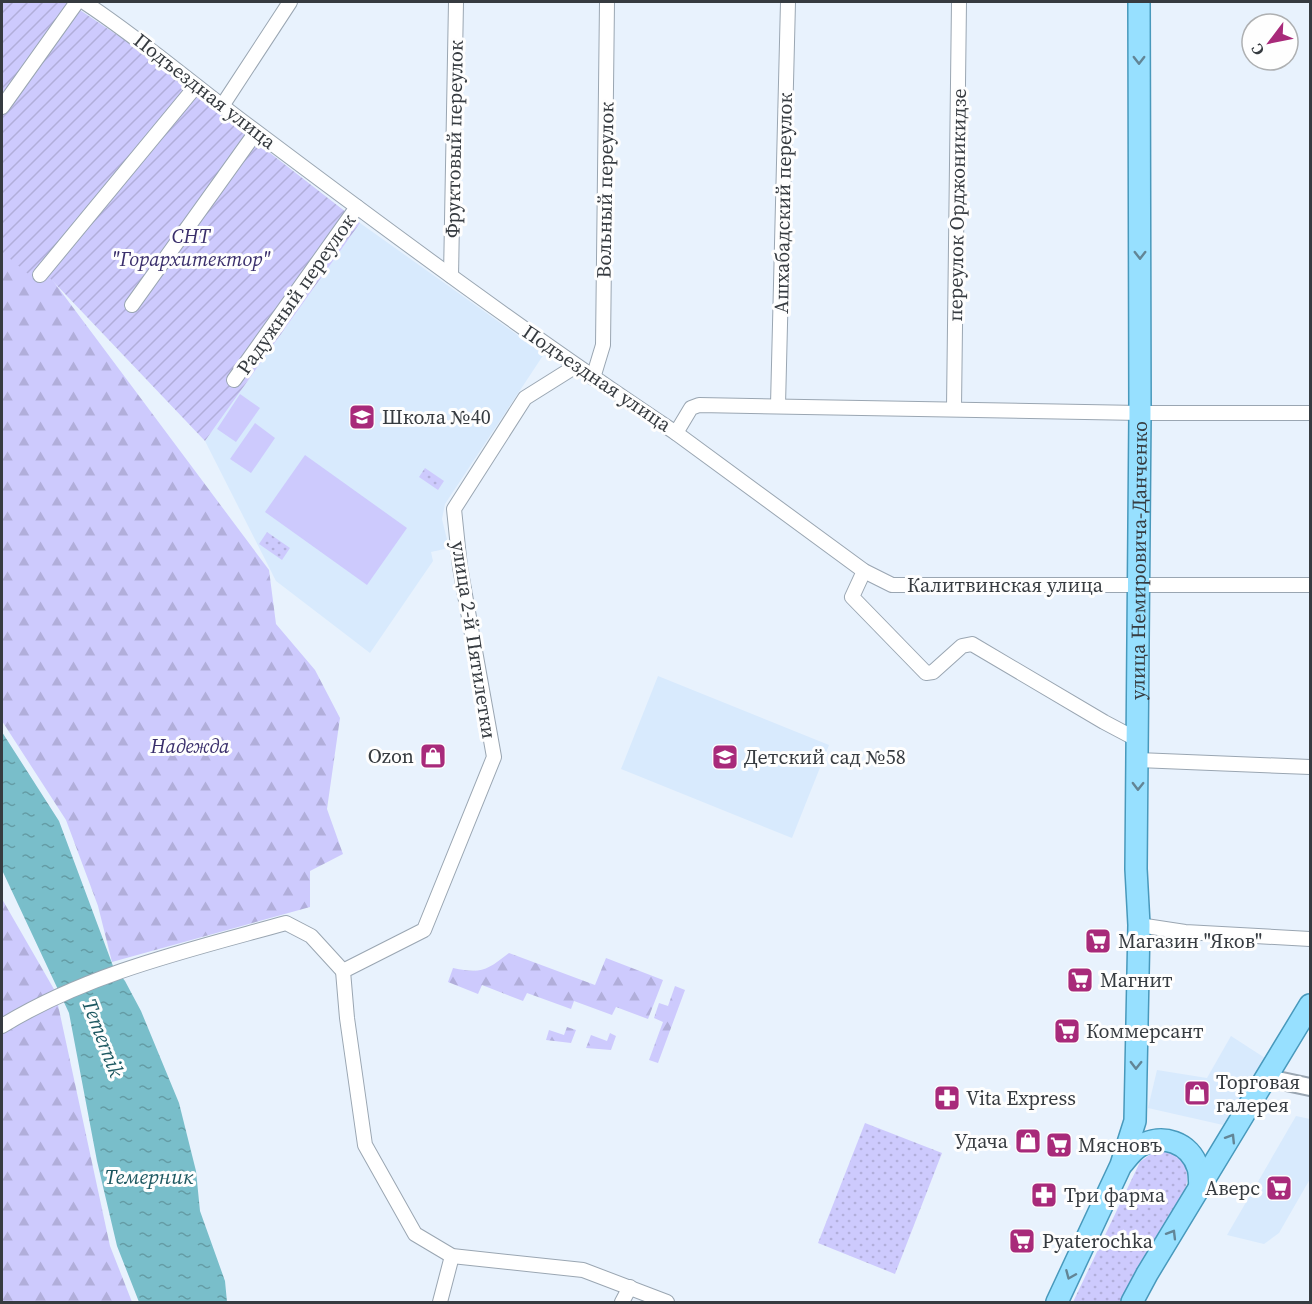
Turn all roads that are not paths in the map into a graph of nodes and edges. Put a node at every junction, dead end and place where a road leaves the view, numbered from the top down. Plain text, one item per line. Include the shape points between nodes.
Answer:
1 (77, 2) edge
2 (84, 2) edge
3 (290, 2) edge
4 (456, 2) edge
5 (608, 2) edge
6 (788, 2) edge
7 (959, 2) edge
8 (1139, 2) edge
9 (196, 86) junction
10 (222, 106) junction
11 (2, 107) edge
12 (256, 132) junction
13 (357, 207) junction
14 (40, 275) dead end
15 (451, 276) junction
16 (132, 304) dead end
17 (576, 366) junction
18 (593, 378) junction
19 (234, 381) dead end
20 (778, 405) junction
21 (954, 408) junction
22 (1140, 413) junction
23 (1311, 413) edge
24 (676, 433) junction
25 (864, 571) junction
26 (1139, 584) junction
27 (1311, 585) edge
28 (1138, 750) junction
29 (1311, 767) edge
30 (1138, 925) junction
31 (1311, 939) edge
32 (343, 970) junction
33 (1311, 1005) edge
34 (2, 1026) edge
35 (1268, 1078) junction
36 (1311, 1087) edge
37 (1121, 1165) junction
38 (1200, 1187) junction
39 (452, 1256) junction
40 (630, 1287) junction
41 (440, 1302) edge
42 (622, 1302) edge
43 (667, 1302) edge
44 (1057, 1302) edge
45 (1132, 1302) edge

1 - 11 street
2 - 9 street, Подъездная улица via 131,33
3 - 10 street
4 - 15 street, Фруктовый переулок
5 - 18 street, Вольный переулок via 603,345
6 - 20 street, Ашхабадский переулок
7 - 21 street, переулок Орджоникидзе
8 -> 22 main road, улица Немировича-Данченко
9 - 10 street, Подъездная улица
9 - 14 street
10 - 12 street, Подъездная улица
12 - 13 street, Подъездная улица
12 - 16 street
13 - 15 street, Подъездная улица
13 - 19 street, Радужный переулок
15 - 17 street, Подъездная улица
17 - 18 street, Подъездная улица
17 - 32 street, улица 2-й Пятилетки via 525,398 454,509 460,567 494,757 424,930
18 - 24 street, Подъездная улица
20 - 21 street, Подъездная улица
20 - 24 street, Подъездная улица via 699,405 691,408
21 - 22 street, Подъездная улица
22 - 23 street, Подъездная улица
22 - 26 main road, улица Немировича-Данченко
24 - 25 street, Калитвинская улица
25 - 26 street, Калитвинская улица via 892,585
25 - 28 street via 852,597 926,673 933,672 962,646 972,644 1104,723
26 - 27 street, Калитвинская улица
26 - 28 main road, улица Немировича-Данченко
28 - 29 street
28 -> 30 main road, улица Немировича-Данченко
30 - 31 street via 1185,932
30 -> 37 main road, улица Немировича-Данченко via 1135,1121
32 - 34 street via 311,936 286,923 120,971
32 - 39 street via 365,1145 415,1234
33 - 35 main road
35 - 36 street
38 -> 35 main road
37 - 38 main road via 1139,1146 1170,1140 1195,1160
37 -> 44 main road
45 -> 38 main road
39 - 40 street via 583,1270
39 - 41 street
40 - 42 street
40 - 43 street

